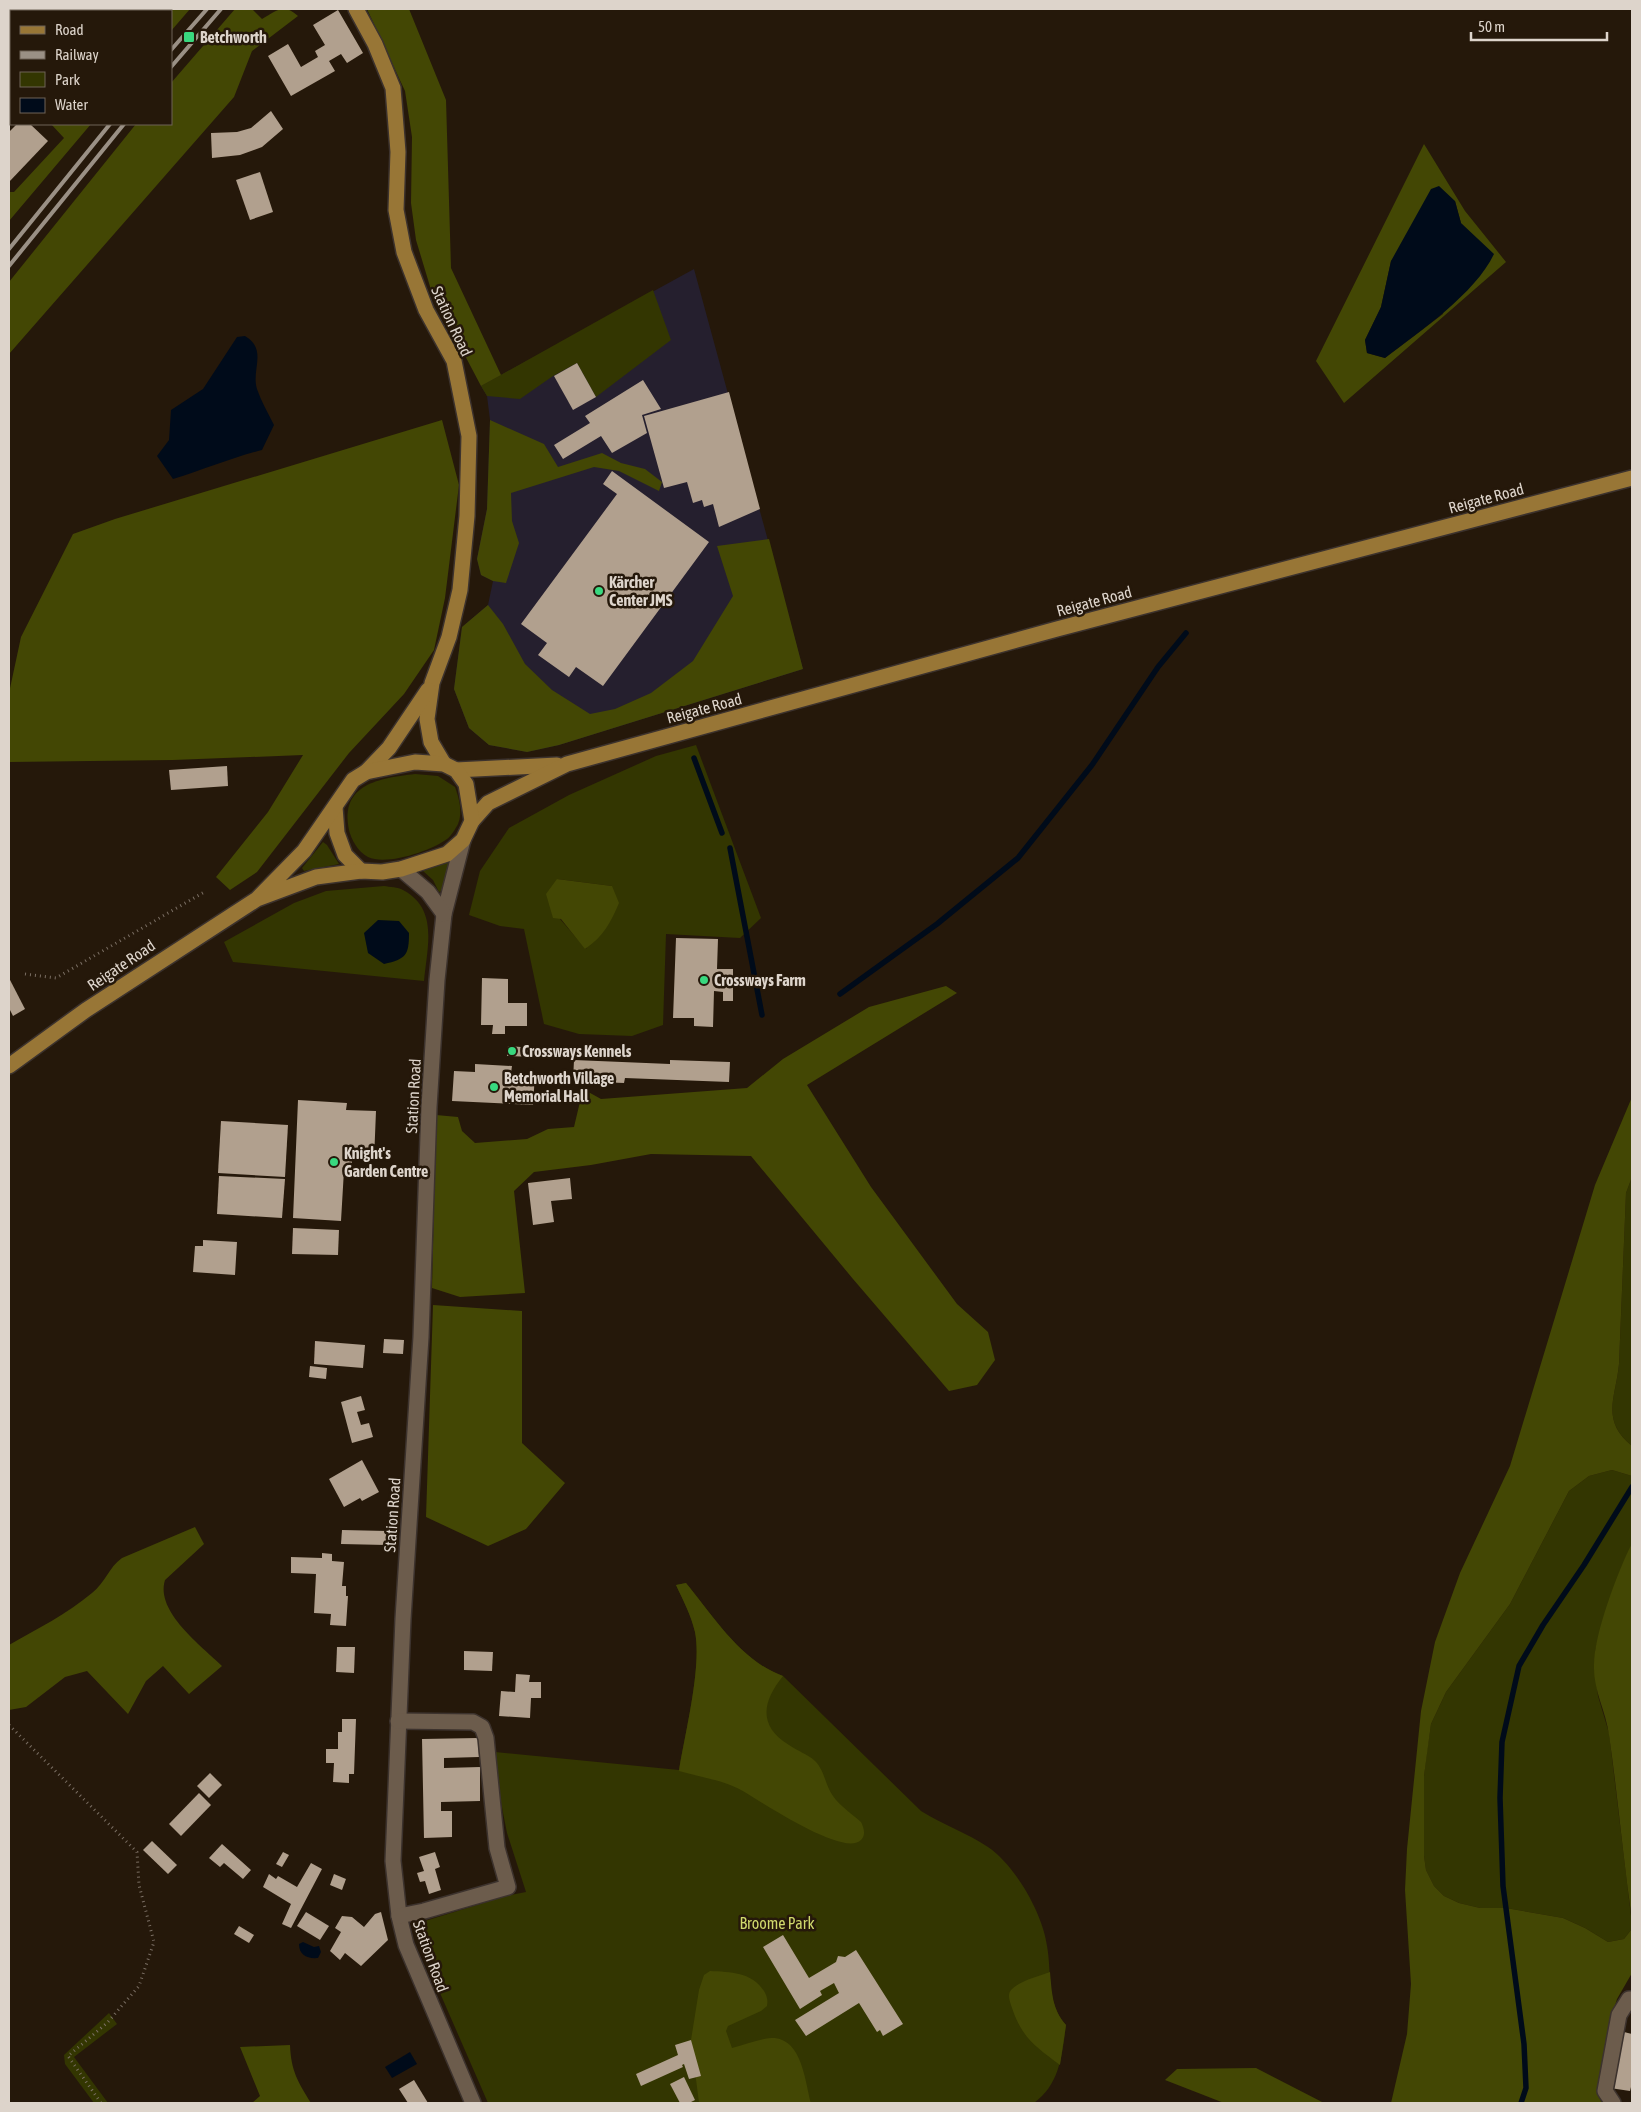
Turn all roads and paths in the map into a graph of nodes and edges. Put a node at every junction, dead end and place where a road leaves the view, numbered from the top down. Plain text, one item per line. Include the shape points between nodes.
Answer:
1 (356, 9) edge
2 (1632, 478) edge
3 (432, 683) junction
4 (567, 764) junction
5 (450, 767) junction
6 (366, 772) junction
7 (334, 807) junction
8 (472, 821) junction
9 (463, 840) junction
10 (401, 869) junction
11 (361, 871) junction
12 (206, 891) dead end
13 (257, 899) junction
14 (444, 914) junction
15 (25, 974) dead end
16 (9, 1066) edge
17 (398, 1721) junction
18 (9, 1725) edge
19 (398, 1916) junction
20 (1632, 1999) edge
21 (101, 2103) edge
22 (473, 2103) edge
23 (1613, 2103) edge

1 - 3 main road, Station Road via 375,44 392,88 398,152 396,210 404,252 426,310 454,361 469,436 467,516 460,590 449,637
2 - 4 main road, Reigate Road via 1057,629
3 - 5 main road, Station Road via 427,719 431,742
3 - 6 main road, Station Road via 389,748
4 - 5 main road, Reigate Road
4 - 8 main road, Reigate Road via 488,803
5 - 6 main road via 415,762
5 - 8 main road via 466,784
6 - 7 main road via 353,780
7 - 11 main road via 337,833 345,855
7 - 13 main road, Reigate Road via 304,851
8 - 9 main road
9 - 10 main road via 447,854
9 - 14 street, Station Road
10 - 11 main road
10 - 14 street via 428,892
11 - 13 main road, Reigate Road via 316,877
12 - 15 path via 56,978
13 - 16 main road, Reigate Road via 86,1010
14 - 17 street, Station Road via 429,1107 421,1336
17 - 19 street, Station Road via 393,1861
17 - 19 street via 473,1722 482,1727 486,1738 497,1848 508,1887
18 - 21 path via 137,1852 139,1884 154,1942 139,1986 107,2023 68,2056
19 - 22 street, Station Road via 410,1957
20 - 23 street via 1619,2015 1605,2091

